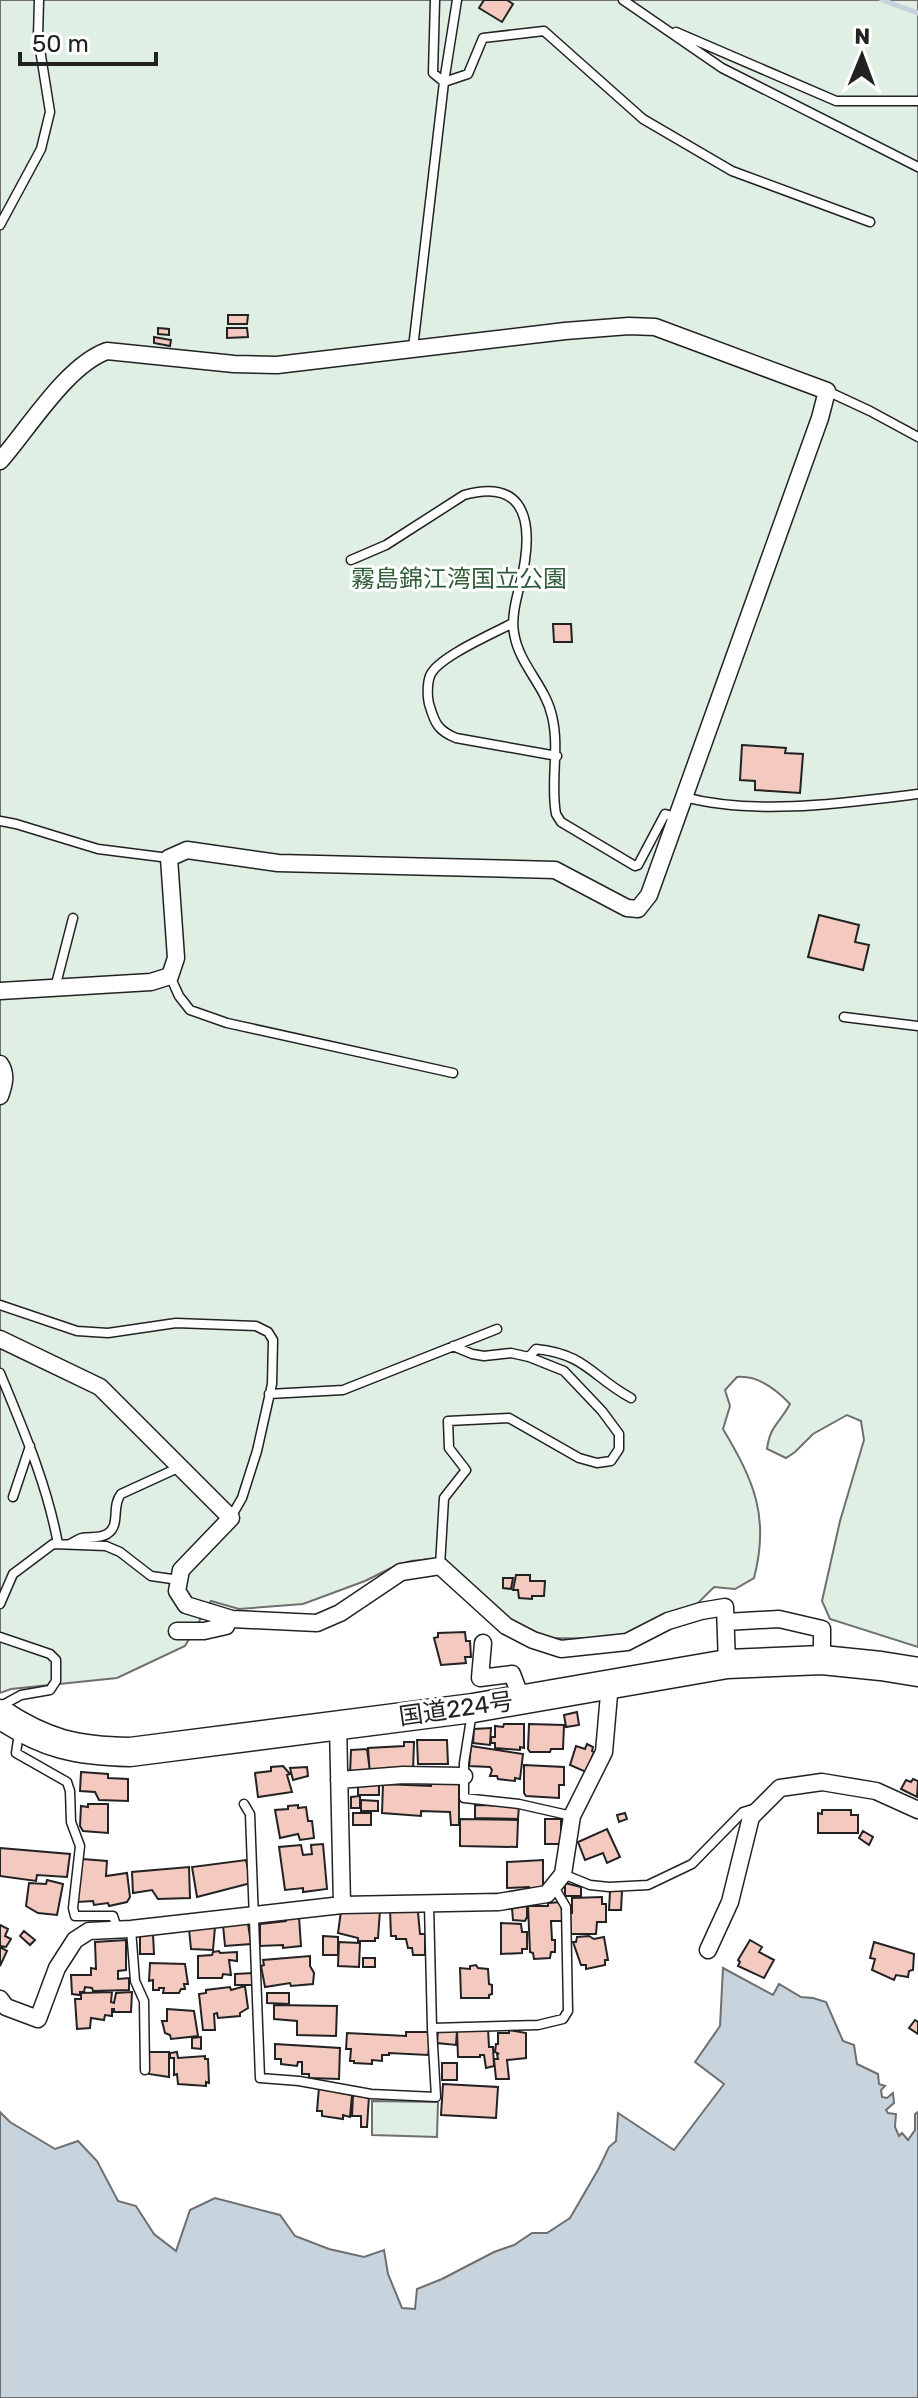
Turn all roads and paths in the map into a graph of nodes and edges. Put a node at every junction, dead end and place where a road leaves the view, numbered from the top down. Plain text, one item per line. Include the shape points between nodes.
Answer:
1 (39, 0) edge
2 (435, 0) edge
3 (457, 0) edge
4 (623, 0) edge
5 (657, 24) junction
6 (444, 82) junction
7 (918, 101) edge
8 (918, 167) edge
9 (870, 222) dead end
10 (0, 225) edge
11 (413, 349) junction
12 (827, 391) junction
13 (918, 437) edge
14 (0, 461) edge
15 (351, 560) dead end
16 (513, 623) junction
17 (557, 756) junction
18 (918, 794) edge
19 (683, 797) junction
20 (676, 817) junction
21 (0, 821) edge
22 (169, 858) junction
23 (73, 918) dead end
24 (170, 976) junction
25 (55, 988) junction
26 (0, 991) edge
27 (844, 1017) dead end
28 (918, 1026) edge
29 (0, 1064) edge
30 (453, 1073) dead end
31 (0, 1096) edge
32 (0, 1305) edge
33 (497, 1329) dead end
34 (0, 1339) edge
35 (453, 1346) junction
36 (529, 1357) junction
37 (0, 1373) edge
38 (269, 1394) junction
39 (631, 1398) dead end
40 (30, 1446) junction
41 (180, 1467) junction
42 (13, 1497) dead end
43 (231, 1518) junction
44 (58, 1544) junction
45 (69, 1544) junction
46 (440, 1566) junction
47 (179, 1580) junction
48 (0, 1604) edge
49 (229, 1618) junction
50 (726, 1622) junction
51 (177, 1631) dead end
52 (0, 1637) edge
53 (483, 1643) dead end
54 (822, 1660) junction
55 (727, 1664) junction
56 (918, 1672) edge
57 (610, 1683) junction
58 (522, 1700) junction
59 (0, 1706) edge
60 (473, 1708) junction
61 (10, 1721) edge
62 (338, 1725) junction
63 (464, 1776) junction
64 (339, 1780) junction
65 (244, 1804) dead end
66 (760, 1808) junction
67 (918, 1810) edge
68 (572, 1816) junction
69 (558, 1880) junction
70 (429, 1904) junction
71 (342, 1905) junction
72 (256, 1915) junction
73 (124, 1928) junction
74 (708, 1950) dead end
75 (0, 1999) edge
76 (432, 2028) junction
77 (145, 2070) dead end

1 - 10 lane via 38,37 50,112 41,149
2 - 6 lane via 433,73
3 - 6 lane
4 - 5 lane
5 - 7 lane via 836,101
5 - 8 lane via 722,68
6 - 9 lane via 468,74 483,38 544,31 643,119 732,171
6 - 11 lane
11 - 12 street via 565,331 655,327
11 - 14 street via 277,365 107,351 92,356 72,374
12 - 13 lane
12 - 19 street
15 - 16 lane via 386,545 464,495 505,493 515,498 526,528
16 - 17 lane via 517,649 552,716
16 - 17 lane via 439,663 430,675 428,701 435,725 456,738
17 - 20 lane via 554,807 561,822 635,866 665,814
18 - 19 lane via 822,806 713,805
19 - 20 street
20 - 22 street via 649,895 638,909 555,870 278,863 187,850
21 - 22 lane via 98,849
22 - 24 street via 176,958
23 - 25 lane
24 - 25 street
24 - 30 lane via 190,1010 227,1023
25 - 26 street
27 - 28 lane
29 - 31 street via 5,1081
32 - 38 lane via 77,1331 108,1333 176,1323 256,1326 273,1340
33 - 35 lane
34 - 41 street via 100,1387
35 - 36 lane via 484,1356
35 - 38 lane via 343,1390
36 - 39 lane via 536,1349 558,1351
36 - 46 lane via 564,1371 619,1434 619,1449 611,1461 597,1463 509,1418 448,1421 449,1448 466,1470 444,1498
37 - 40 lane
38 - 43 lane via 257,1451
40 - 42 lane
40 - 44 lane
41 - 43 street
41 - 45 lane via 121,1494 110,1533
43 - 47 street via 181,1570
44 - 45 lane
44 - 48 lane via 13,1574
45 - 47 lane via 106,1546 151,1576
46 - 49 street via 401,1572 317,1623
46 - 50 street via 506,1626 561,1649 627,1642 668,1621 725,1607
47 - 49 street via 177,1591 186,1605
49 - 51 street via 226,1626
50 - 54 street via 779,1619 822,1629
50 - 55 street
52 - 59 lane via 50,1654 56,1660 56,1681 50,1690 21,1695
53 - 58 street via 480,1678 512,1674
54 - 55 highway, 国道224号
54 - 56 highway, 国道224号
55 - 57 highway, 国道224号
57 - 58 highway, 国道224号
57 - 68 street via 604,1752
58 - 60 highway, 国道224号
60 - 62 highway, 国道224号
60 - 63 lane
61 - 62 highway, 国道224号 via 59,1744 130,1752
61 - 73 lane via 16,1753 67,1782 70,1791 71,1822 80,1846 75,1916 113,1916
62 - 64 street
63 - 64 street
63 - 68 lane via 464,1798
64 - 71 street
65 - 72 lane via 250,1814
66 - 67 street via 780,1788 822,1782 876,1791
66 - 69 lane via 743,1812 692,1864 648,1885 609,1887
66 - 74 street via 751,1817 730,1902
68 - 69 street
69 - 70 street via 547,1894
69 - 76 lane via 566,1907 568,2011 563,2019 538,2025
70 - 71 street
70 - 76 lane
71 - 72 street
72 - 73 street
72 - 76 lane via 260,2078 436,2097
73 - 75 street via 89,1931 75,1940 57,1968 38,2019 6,2007
73 - 77 lane via 144,2001

